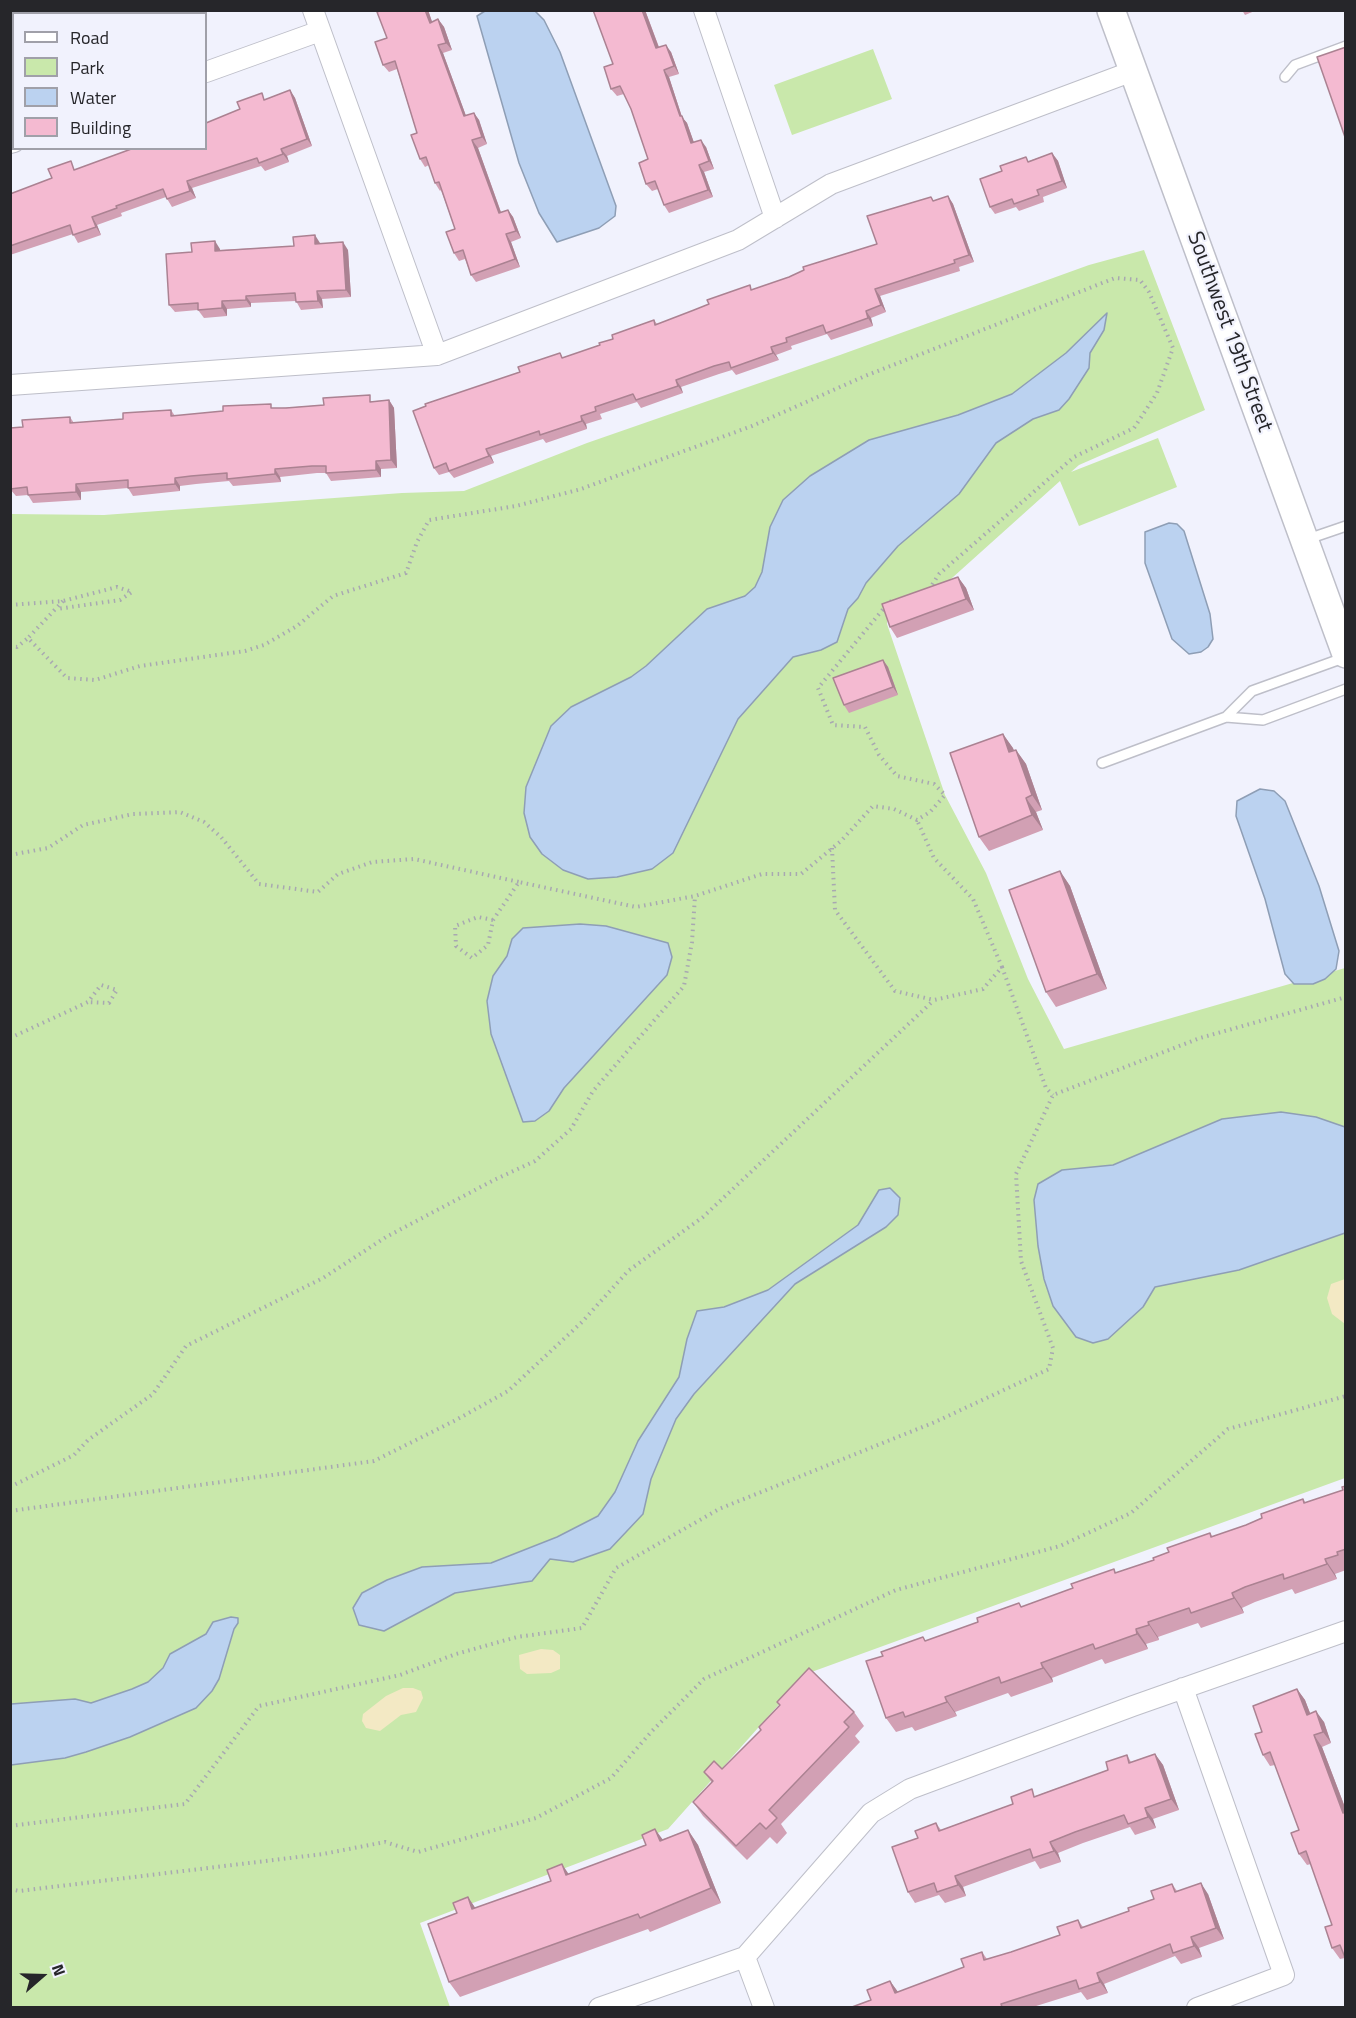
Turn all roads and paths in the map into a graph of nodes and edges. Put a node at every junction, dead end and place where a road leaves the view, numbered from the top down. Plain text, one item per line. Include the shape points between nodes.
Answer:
1 (313, 10) edge
2 (704, 10) edge
3 (1111, 10) edge
4 (320, 31) junction
5 (1346, 46) edge
6 (1133, 71) junction
7 (207, 72) edge
8 (1285, 77) dead end
9 (775, 218) junction
10 (437, 355) junction
11 (10, 385) edge
12 (1346, 526) edge
13 (1305, 541) junction
14 (926, 595) edge
15 (898, 600) edge
16 (63, 601) junction
17 (10, 605) edge
18 (57, 608) junction
19 (28, 638) junction
20 (10, 646) edge
21 (1346, 655) edge
22 (1346, 689) edge
23 (1226, 717) junction
24 (1102, 763) dead end
25 (917, 820) junction
26 (832, 848) junction
27 (10, 855) edge
28 (519, 882) junction
29 (695, 896) junction
30 (493, 921) junction
31 (1002, 967) junction
32 (1346, 997) edge
33 (934, 1000) junction
34 (87, 1002) junction
35 (10, 1038) edge
36 (1053, 1095) junction
37 (1346, 1396) edge
38 (10, 1487) edge
39 (10, 1511) edge
40 (1344, 1638) edge
41 (1183, 1688) junction
42 (10, 1826) edge
43 (10, 1889) edge
44 (745, 1957) junction
45 (599, 2007) edge
46 (764, 2007) edge
47 (1197, 2007) edge

1 - 4 street
2 - 9 street
3 - 6 street, Southwest 19th Street
4 - 7 street
4 - 10 street
5 - 8 lane via 1295,65
6 - 9 street via 831,184
6 - 13 street, Southwest 19th Street
9 - 10 street via 738,240
10 - 11 street
12 - 13 lane
13 - 21 street, Southwest 19th Street
14 - 19 path via 939,574 1074,457 1134,428 1157,393 1173,348 1140,280 1115,278 865,376 752,426 580,489 516,506 429,520 406,573 333,596 297,626 264,645 140,666 95,680 67,678
15 - 25 path via 889,602 818,688 833,725 865,727 879,755 897,776 934,784 945,795
16 - 17 path
16 - 18 path
16 - 18 path via 117,587 132,592 120,600
18 - 19 path
19 - 20 path via 16,647
21 - 23 lane via 1252,691
22 - 23 lane via 1263,720
23 - 24 lane
25 - 26 path via 894,809 873,806
25 - 31 path via 934,858 973,898
26 - 29 path via 801,874 762,874
26 - 33 path via 835,910 895,991
27 - 28 path via 48,848 83,825 133,814 180,812 204,822 221,837 259,884 318,892 338,874 372,862 414,859
28 - 29 path via 636,907
28 - 30 path
29 - 38 path via 684,986 593,1091 570,1129 535,1161 386,1237 323,1278 186,1346 153,1394 88,1440 74,1455
30 - 30 path via 488,945 472,958 456,946 454,926 478,917
31 - 33 path via 983,989
31 - 36 path via 1046,1089
32 - 36 path via 1200,1038
33 - 39 path via 703,1217 628,1271 582,1322 508,1390 456,1420 374,1461
34 - 34 path via 101,985 117,990 109,1004
34 - 35 path
36 - 42 path via 1016,1174 1021,1261 1053,1348 1049,1369 935,1422 719,1509 616,1568 582,1628 517,1637 400,1675 259,1706 184,1804
37 - 43 path via 1228,1429 1131,1513 1060,1546 896,1590 704,1679 611,1778 536,1818 418,1852 386,1842 300,1857
40 - 41 street
41 - 44 street via 910,1789 872,1813
41 - 47 street via 1284,1976
44 - 45 street
44 - 46 street

